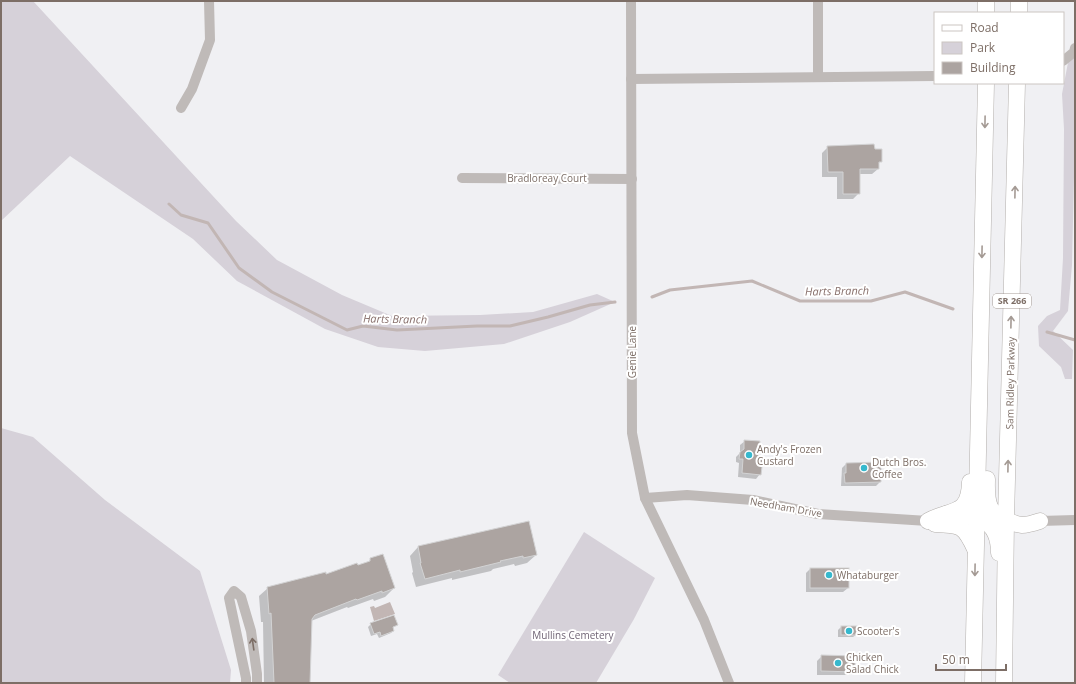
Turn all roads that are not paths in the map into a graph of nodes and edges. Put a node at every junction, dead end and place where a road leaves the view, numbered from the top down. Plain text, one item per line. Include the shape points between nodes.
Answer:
1 (209, 1) edge
2 (631, 1) edge
3 (818, 1) edge
4 (986, 1) edge
5 (1019, 1) edge
6 (986, 12) edge
7 (1019, 12) edge
8 (1075, 48) edge
9 (1064, 60) edge
10 (934, 76) edge
11 (818, 78) junction
12 (631, 79) junction
13 (986, 84) edge
14 (1017, 84) edge
15 (181, 108) dead end
16 (462, 178) dead end
17 (632, 179) junction
18 (980, 357) junction
19 (1007, 495) junction
20 (644, 498) junction
21 (946, 514) junction
22 (977, 517) junction
23 (1006, 519) junction
24 (1075, 520) edge
25 (928, 521) junction
26 (1040, 521) junction
27 (976, 552) junction
28 (1004, 677) edge
29 (246, 683) edge
30 (257, 683) edge
31 (729, 683) edge
32 (973, 683) edge

1 - 15 street via 210,40 192,90
2 - 12 street, Genie Lane
3 - 11 street
4 - 6 main road
5 - 7 main road
8 - 9 street
10 - 11 street
11 - 12 street
12 - 17 street, Genie Lane
13 -> 18 main road, SR 266
19 -> 14 main road, Sam Ridley Parkway / SR 266
16 - 17 street, Bradloreay Court
17 - 20 street, Genie Lane via 632,433
18 - 21 main road via 974,370 970,493 961,508
18 - 22 main road, SR 266
18 - 23 main road via 987,372 987,496 994,513
19 - 23 main road, Sam Ridley Parkway / SR 266
19 - 26 main road via 1015,511 1021,516
20 - 25 street, Needham Drive via 687,495 753,500 818,514
20 - 31 street, Genie Lane via 704,620
21 - 22 main road
21 - 25 main road
22 - 27 main road, SR 266
22 - 28 main road via 992,526 999,542 998,666
23 - 26 main road via 1020,525
23 - 28 main road, Sam Ridley Parkway / SR 266
24 - 26 street
25 - 27 main road via 962,528 970,537
27 -> 32 main road, SR 266
30 -> 29 street via 251,631 241,596 234,591 230,598

